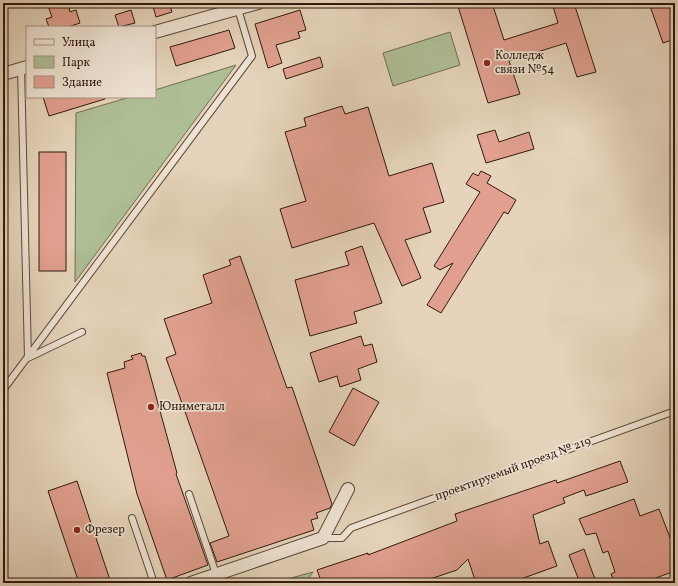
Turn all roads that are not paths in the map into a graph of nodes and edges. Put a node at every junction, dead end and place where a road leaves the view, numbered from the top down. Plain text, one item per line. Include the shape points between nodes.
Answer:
1 (258, 3) edge
2 (238, 9) junction
3 (156, 32) edge
4 (24, 68) edge
5 (3, 74) edge
6 (82, 332) dead end
7 (28, 358) junction
8 (3, 390) edge
9 (675, 411) edge
10 (348, 489) dead end
11 (189, 494) dead end
12 (132, 518) dead end
13 (323, 538) junction
14 (216, 574) junction
15 (154, 583) edge
16 (191, 583) edge

1 - 2 street
2 - 3 street
2 - 7 lane via 254,56
4 - 5 street
4 - 7 lane
6 - 7 lane
7 - 8 lane
9 - 13 lane, проектируемый проезд № 219 via 351,528 342,538
10 - 13 street
11 - 14 lane
12 - 15 lane
13 - 14 street
14 - 16 street

